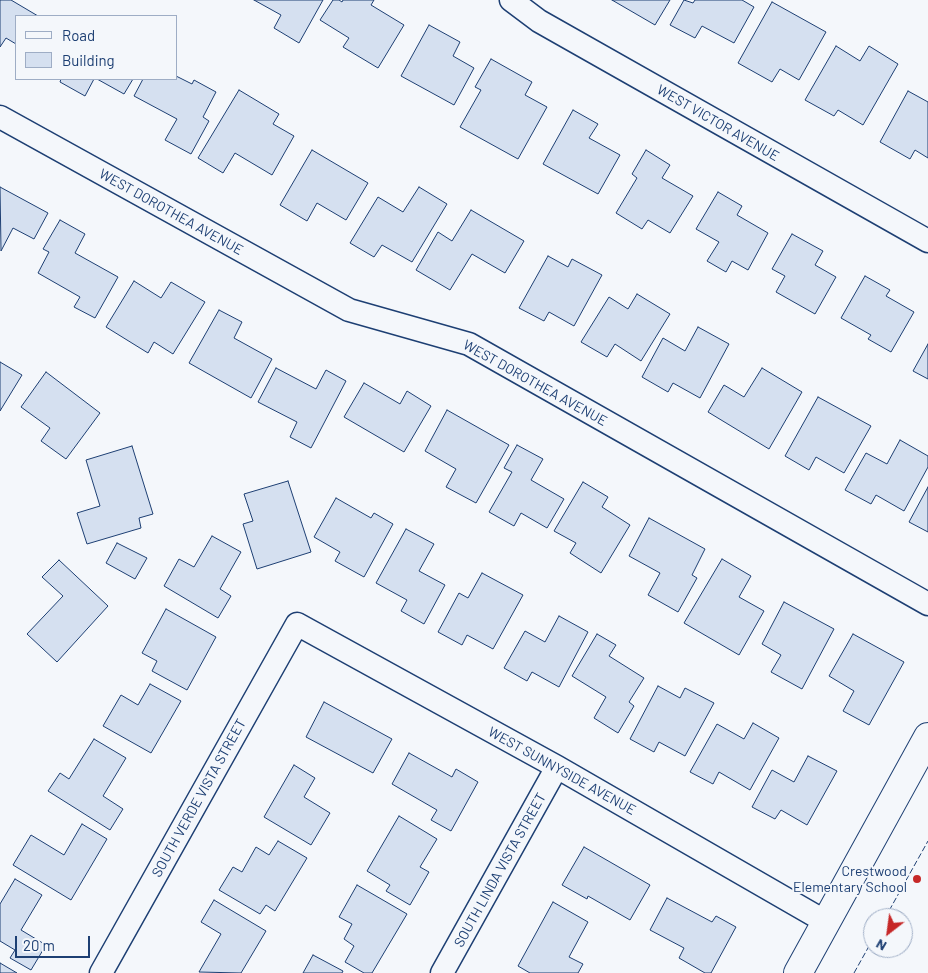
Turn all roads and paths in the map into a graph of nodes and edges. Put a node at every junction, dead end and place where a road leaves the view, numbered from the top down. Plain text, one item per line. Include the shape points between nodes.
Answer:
1 (511, 0) edge
2 (0, 117) edge
3 (928, 241) edge
4 (928, 604) edge
5 (297, 624) joint
6 (928, 738) edge
7 (557, 767) junction
8 (826, 922) junction
9 (101, 973) edge
10 (442, 973) edge
11 (798, 973) edge

1 - 3 street, WEST VICTOR AVENUE via 538,21
2 - 4 street, WEST DOROTHEA AVENUE via 349,310 469,344
5 - 7 street, WEST SUNNYSIDE AVENUE
5 - 9 street, SOUTH VERDE VISTA STREET
6 - 8 street
7 - 8 street, WEST SUNNYSIDE AVENUE
7 - 10 street, SOUTH LINDA VISTA STREET
8 - 11 street

